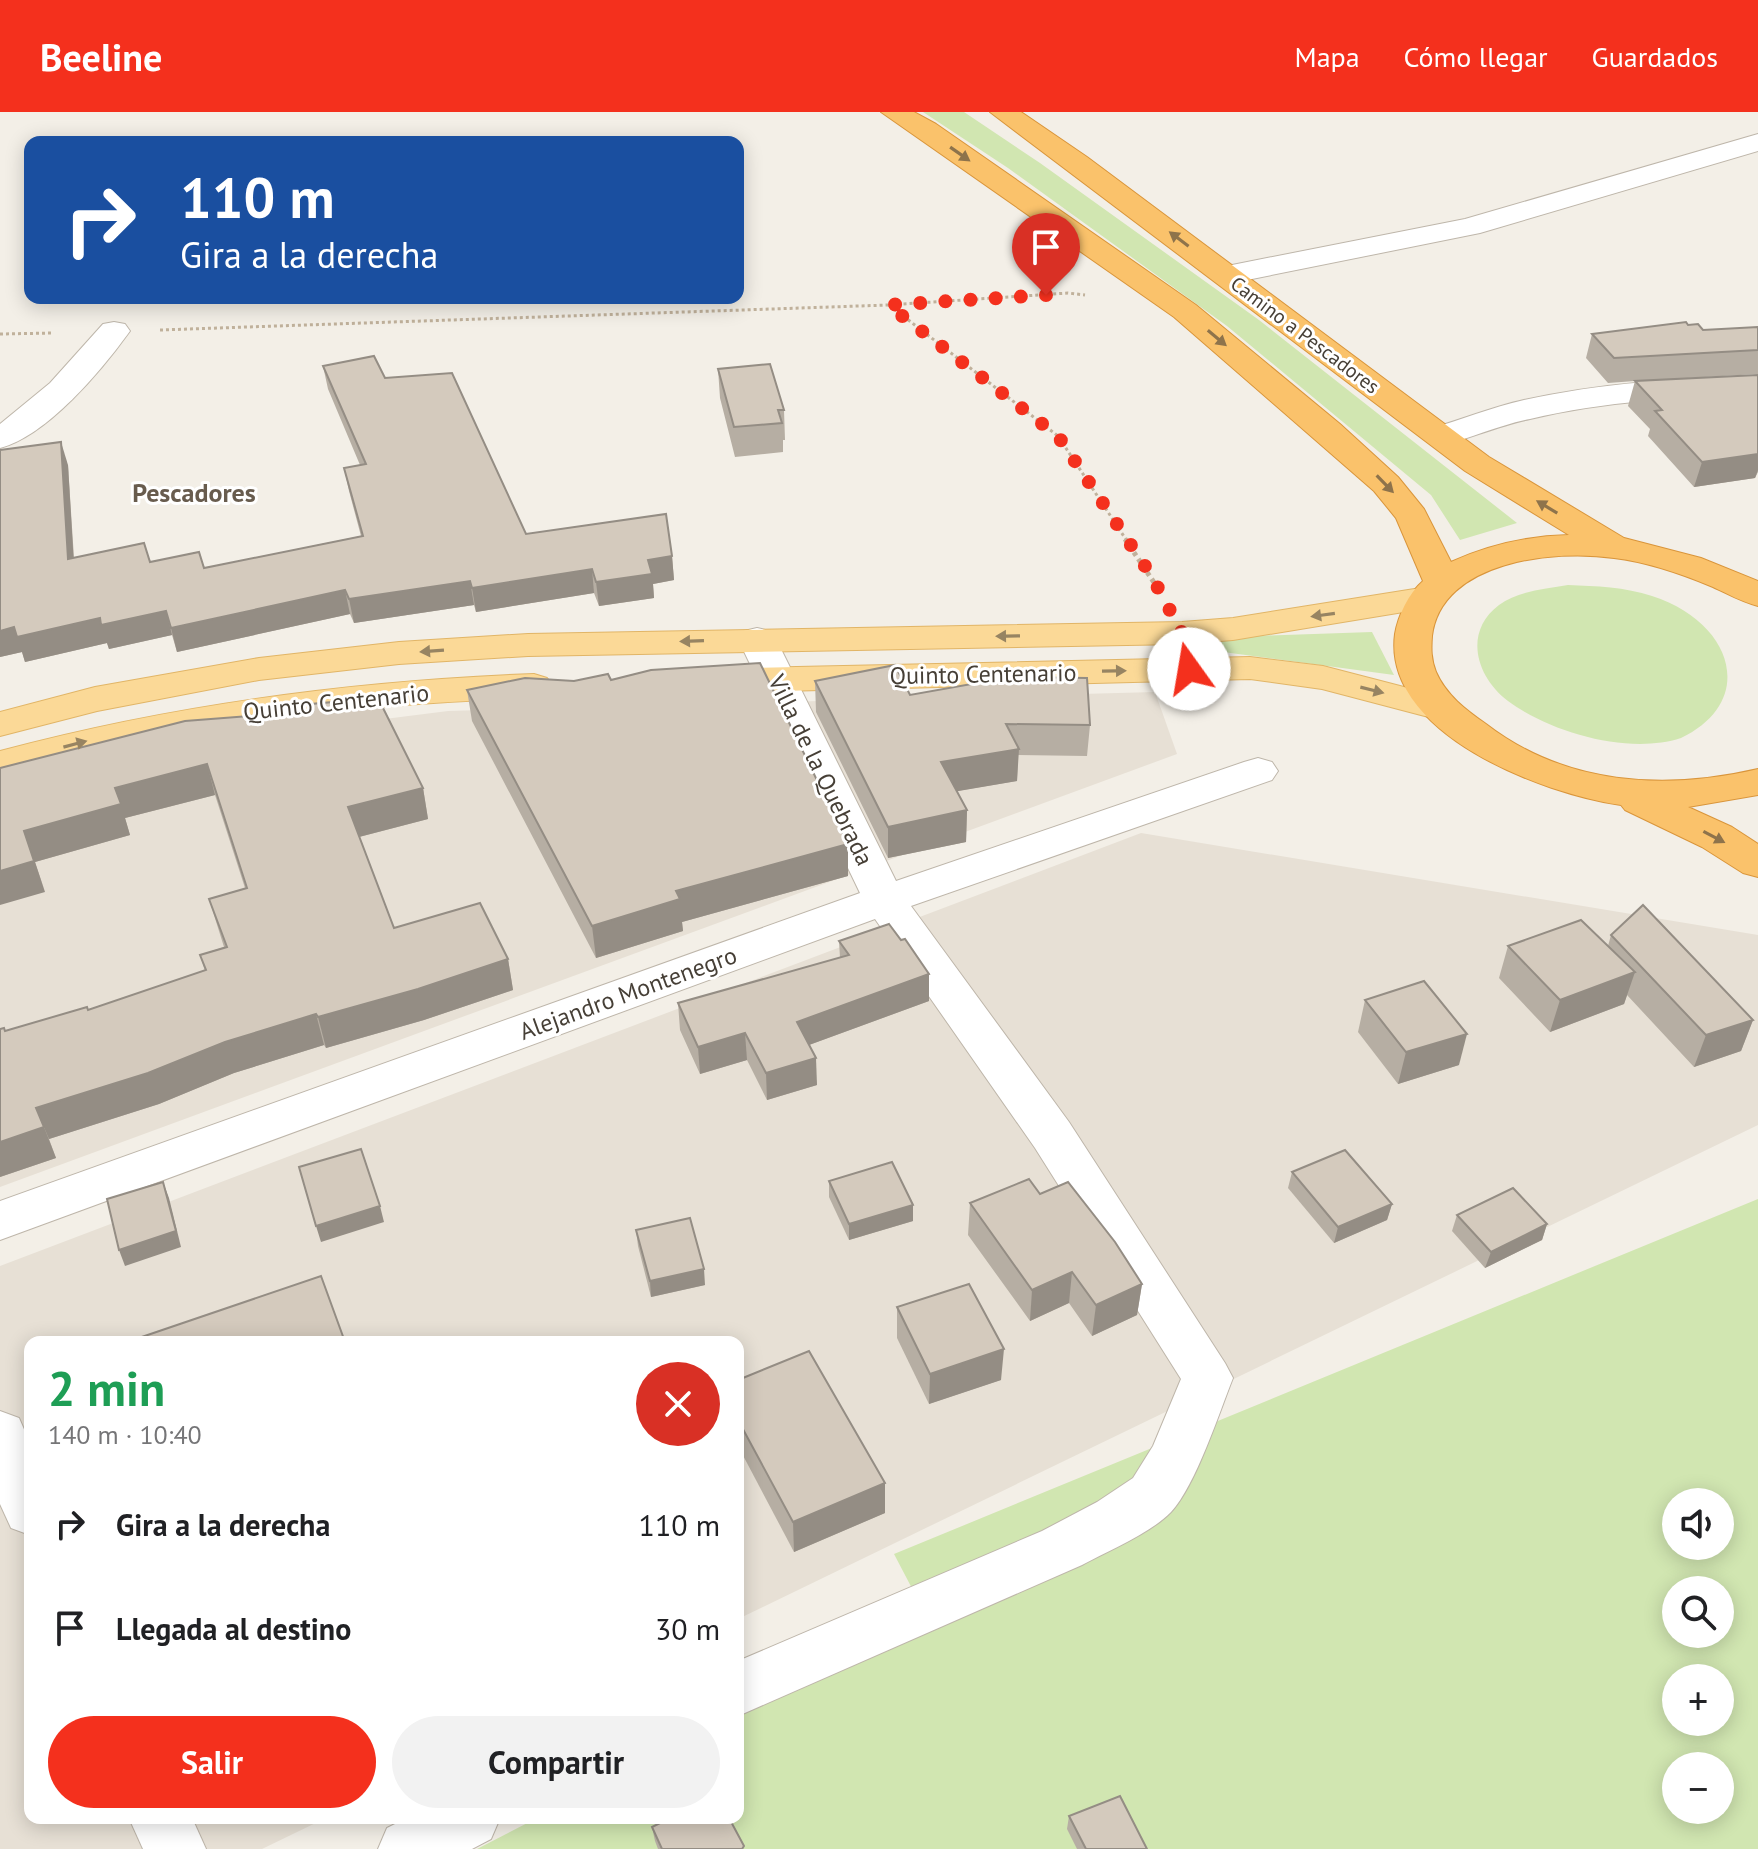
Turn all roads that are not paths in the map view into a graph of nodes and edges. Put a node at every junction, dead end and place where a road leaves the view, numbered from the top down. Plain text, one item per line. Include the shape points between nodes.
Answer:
1 (894, 112) edge
2 (1003, 112) edge
3 (1758, 142) edge
4 (1227, 275) junction
5 (114, 331) road end
6 (1758, 386) edge
7 (1441, 436) junction
8 (0, 438) edge
9 (1614, 547) junction
10 (1749, 587) edge
11 (1434, 590) junction
12 (757, 639) junction
13 (778, 679) junction
14 (668, 682) edge
15 (573, 685) edge
16 (1440, 708) junction
17 (0, 724) edge
18 (0, 764) edge
19 (1258, 771) dead end
20 (1758, 782) edge
21 (1618, 792) junction
22 (1758, 863) edge
23 (884, 900) junction
24 (0, 1221) edge
25 (0, 1434) edge
26 (24, 1496) edge
27 (744, 1686) edge
28 (162, 1824) edge
29 (458, 1824) edge
30 (175, 1849) edge
31 (409, 1849) edge

1 -> 11 highway via 1185,311 1328,431 1412,516
4 -> 2 highway, Camino a Pescadores
3 - 4 street via 1470,227
4 - 7 highway, Camino a Pescadores
5 - 8 street via 57,396
6 - 7 street via 1614,395 1523,410
9 -> 7 highway, Camino a Pescadores
9 - 10 highway
9 - 11 highway via 1515,551 1462,569
11 -> 12 main road, Quinto Centenario via 1233,629 1182,633
11 - 16 highway via 1414,622 1412,650 1420,679
12 - 13 street, Villa de la Quebrada
12 -> 17 main road, Quinto Centenario via 528,645 274,667 95,699
13 - 14 main road, Quinto Centenario
13 -> 16 main road, Quinto Centenario via 1250,668 1323,678
13 - 23 street, Villa de la Quebrada
18 -> 15 main road, Quinto Centenario via 117,733 250,709
16 - 21 highway via 1515,761
19 - 23 street, Alejandro Montenegro
20 - 21 highway via 1729,791 1675,796
21 -> 22 highway via 1717,837
23 - 24 street, Alejandro Montenegro
23 - 27 street, Villa de la Quebrada via 1052,1135 1207,1378 1175,1457 1152,1495 1116,1519 1062,1548
25 - 26 street
28 - 30 street
29 - 31 street

